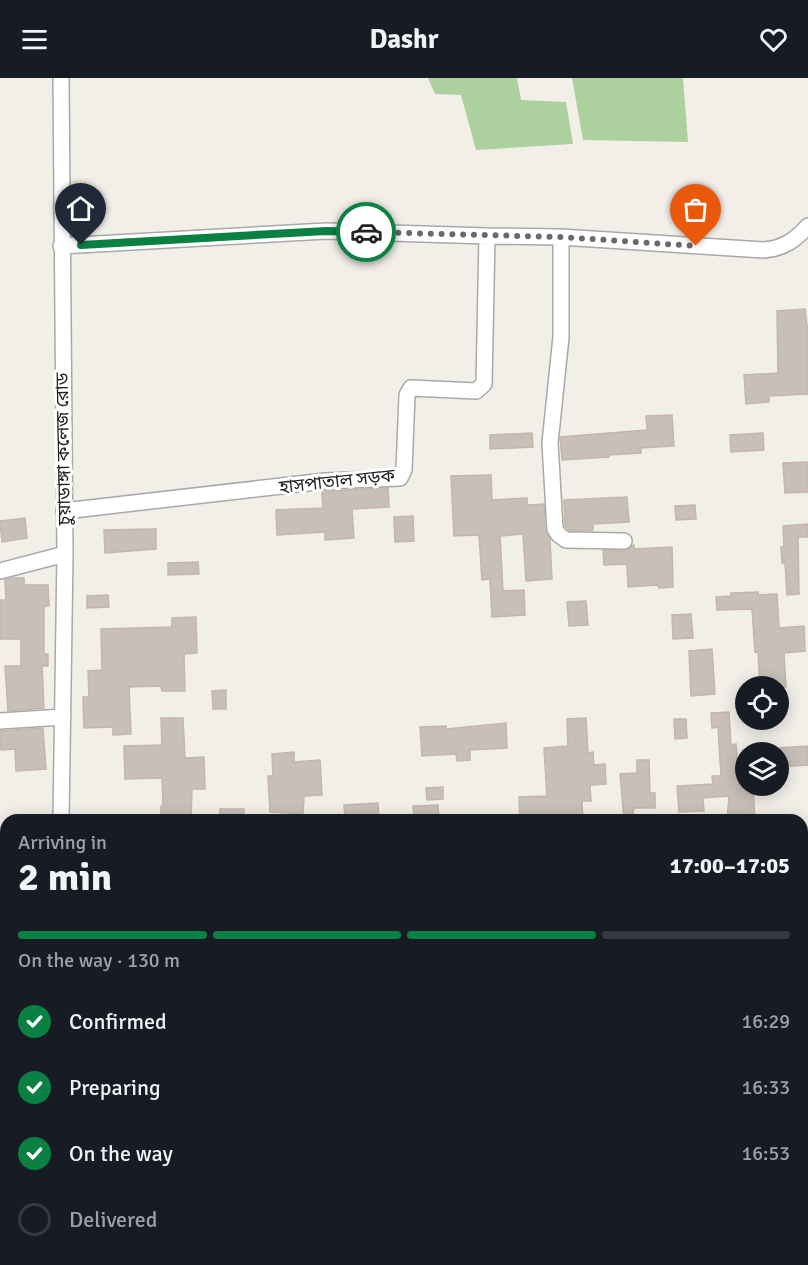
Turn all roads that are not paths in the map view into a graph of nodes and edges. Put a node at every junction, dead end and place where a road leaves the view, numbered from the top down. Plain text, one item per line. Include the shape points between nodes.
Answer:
1 (61, 78) edge
2 (806, 230) edge
3 (487, 236) junction
4 (561, 237) junction
5 (61, 246) junction
6 (64, 511) junction
7 (624, 541) dead end
8 (65, 554) junction
9 (0, 571) edge
10 (63, 717) junction
11 (0, 721) edge
12 (61, 814) edge

1 - 5 street, চুয়াডাঙ্গা কলেজ রোড
2 - 4 street via 788,244 764,250
3 - 4 street
3 - 5 street via 326,231
3 - 6 street, হাসপাতাল সড়ক via 484,384 476,391 411,388 407,395 404,470 400,478 325,481
4 - 7 street via 561,338 550,443 555,529 566,540
5 - 6 street, চুয়াডাঙ্গা কলেজ রোড
6 - 8 street, চুয়াডাঙ্গা কলেজ রোড
8 - 9 street
8 - 10 street, চুয়াডাঙ্গা কলেজ রোড
10 - 11 street
10 - 12 street, চুয়াডাঙ্গা কলেজ রোড

